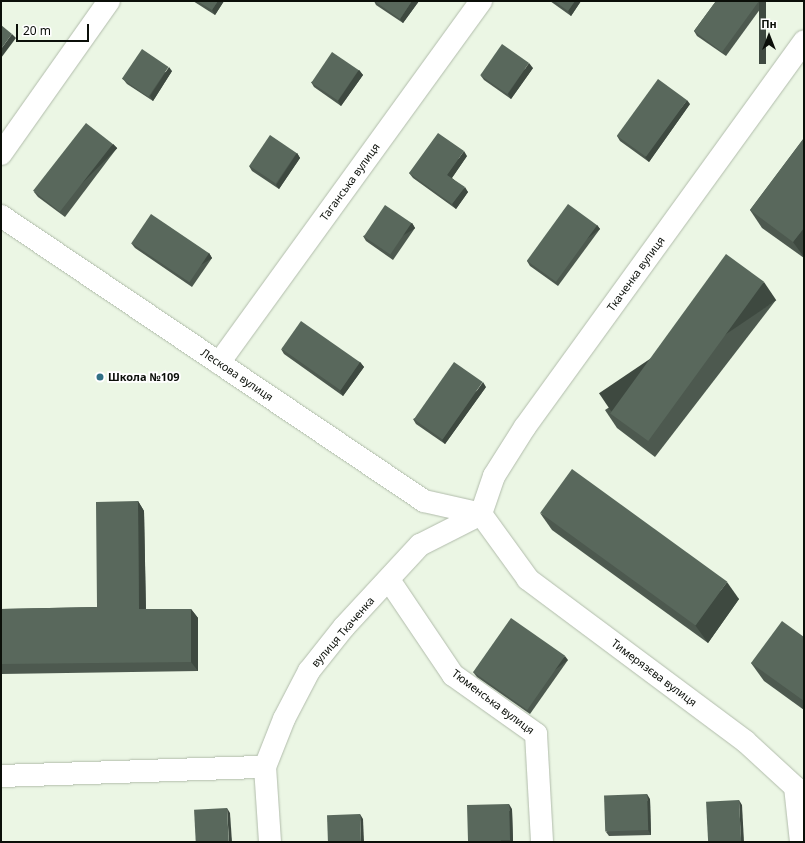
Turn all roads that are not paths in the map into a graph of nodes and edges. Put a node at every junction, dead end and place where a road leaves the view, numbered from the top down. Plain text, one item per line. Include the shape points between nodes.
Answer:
1 (109, 1) edge
2 (481, 1) edge
3 (804, 41) edge
4 (1, 154) edge
5 (1, 216) edge
6 (219, 363) junction
7 (481, 514) junction
8 (389, 580) junction
9 (265, 767) junction
10 (1, 776) edge
11 (270, 842) edge
12 (542, 842) edge
13 (801, 842) edge

1 - 4 street
2 - 6 street, Таганська вулиця
3 - 7 street, Ткаченка вулиця via 525,427 494,476
5 - 6 street, Лескова вулиця
6 - 7 street, Лескова вулиця via 424,501
7 - 8 street, вулиця Ткаченка via 420,545
7 - 13 street, Тимерязєва вулиця via 528,579 745,741 795,787
8 - 9 street, вулиця Ткаченка via 344,627 309,671 284,719
8 - 12 street, Тюменська вулиця via 453,675 536,734
9 - 10 street
9 - 11 street, вулиця Ткаченка

